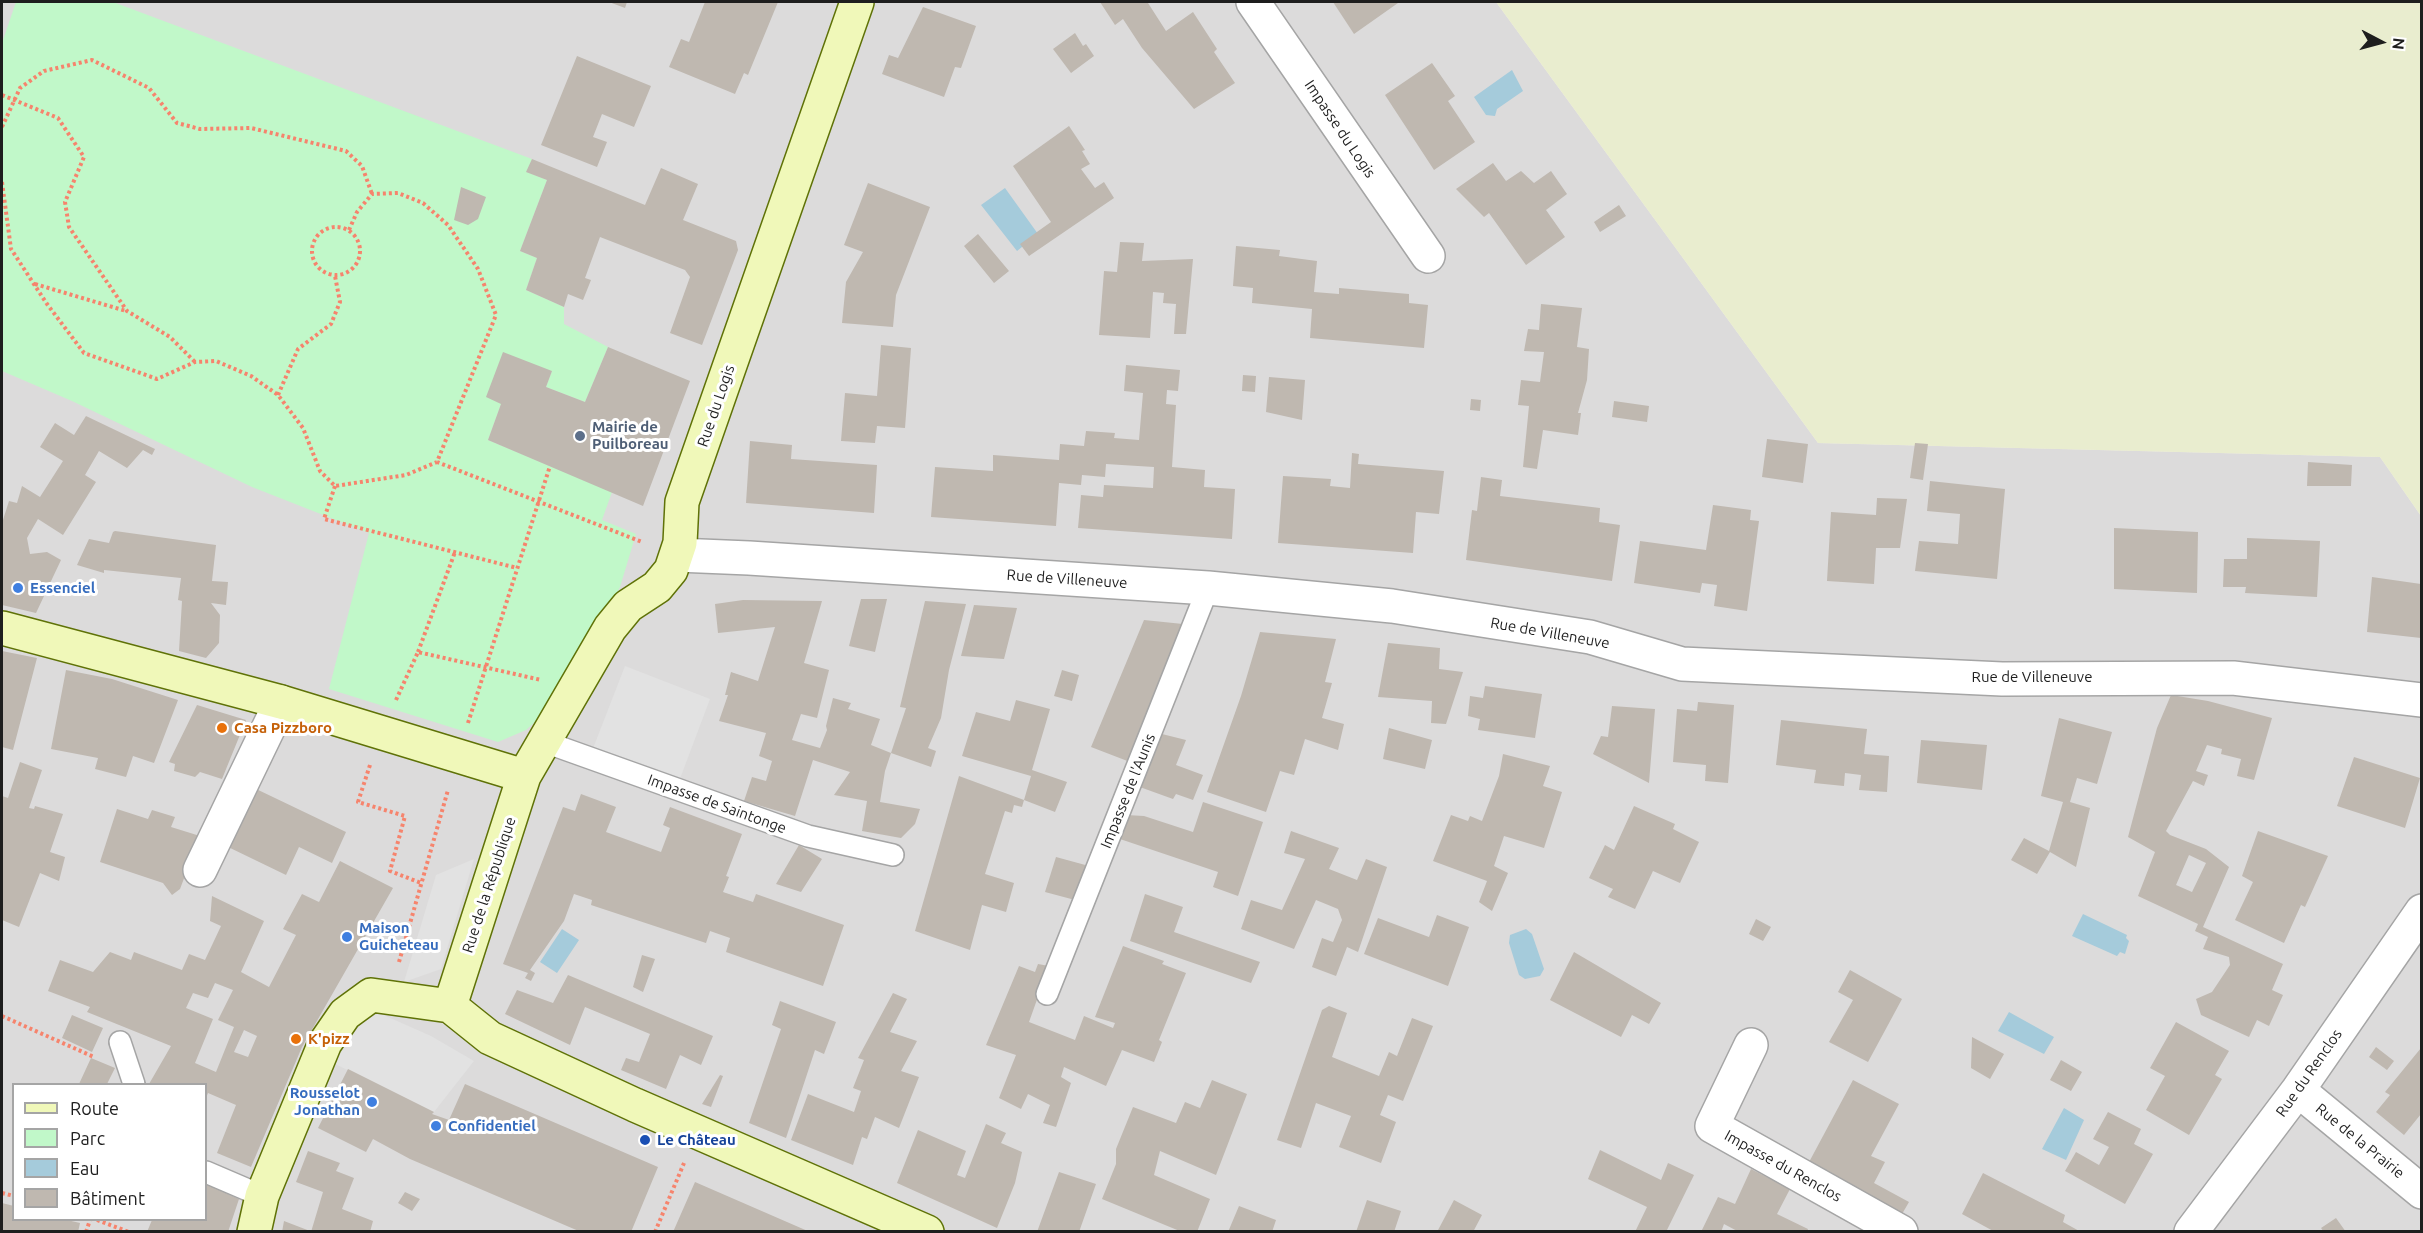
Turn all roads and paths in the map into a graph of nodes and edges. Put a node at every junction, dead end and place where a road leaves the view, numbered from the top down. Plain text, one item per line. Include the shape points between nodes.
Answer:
1 (856, 2) edge
2 (1253, 2) edge
3 (2, 95) edge
4 (16, 100) junction
5 (2, 128) edge
6 (2, 182) edge
7 (372, 194) junction
8 (349, 230) junction
9 (1428, 256) dead end
10 (335, 276) junction
11 (34, 283) junction
12 (127, 311) junction
13 (195, 362) junction
14 (278, 395) junction
15 (436, 462) junction
16 (335, 486) junction
17 (454, 552) junction
18 (677, 555) junction
19 (517, 568) dead end
20 (1209, 588) junction
21 (2, 628) edge
22 (418, 652) dead end
23 (2421, 700) edge
24 (281, 702) junction
25 (545, 742) junction
26 (524, 776) junction
27 (894, 855) dead end
28 (201, 870) dead end
29 (2421, 911) edge
30 (1047, 994) dead end
31 (450, 1006) junction
32 (2, 1016) edge
33 (120, 1042) dead end
34 (1751, 1045) dead end
35 (132, 1079) edge
36 (2298, 1090) junction
37 (696, 1132) junction
38 (207, 1172) edge
39 (2421, 1192) edge
40 (262, 1196) junction
41 (100, 1221) edge
42 (129, 1232) edge
43 (254, 1232) edge
44 (655, 1232) edge
45 (927, 1232) edge
46 (1901, 1232) edge
47 (2191, 1232) edge

1 - 18 main road, Rue du Logis via 682,502
2 - 9 street, Impasse du Logis
3 - 4 path
4 - 5 path
4 - 7 path via 20,88 44,71 92,60 149,88 177,123 200,129 251,128 346,151 362,166
4 - 12 path via 57,118 84,157 65,202 69,226
6 - 11 path via 11,249
7 - 8 path
7 - 15 path via 398,193 423,203 448,225 478,269 496,315
8 - 10 path via 359,243 360,258 350,271
8 - 10 path via 333,227 314,240 315,264
10 - 14 path via 340,302 331,324 298,349
11 - 12 path
11 - 13 path via 84,353 157,379
12 - 13 path via 170,337
13 - 14 path via 216,361 250,376
14 - 16 path via 303,428 320,471
15 - 16 path via 406,475
15 - 18 path
16 - 17 path via 324,519
17 - 19 path
17 - 22 path
18 - 20 street, Rue de Villeneuve
18 - 25 main road, Rue du Logis via 671,570 657,586 628,606 610,628
20 - 23 street, Rue de Villeneuve via 1392,606 1590,637 1682,663 2002,678 2233,678
20 - 30 lane, Impasse de l'Aunis
21 - 24 main road
24 - 26 main road
24 - 28 street
25 - 26 main road, Rue du Logis
25 - 27 lane, Impasse de Saintonge via 808,836
26 - 31 main road, Rue de la République
29 - 36 street, Rue du Renclos
31 - 37 main road via 490,1038
31 - 40 main road via 371,995 345,1014 325,1043
32 - 35 path
33 - 35 lane
34 - 46 street, Impasse du Renclos via 1712,1126
36 - 39 street, Rue de la Prairie
36 - 47 street, Rue du Renclos
37 - 44 path
37 - 45 main road
38 - 40 lane
40 - 43 main road
41 - 42 path

